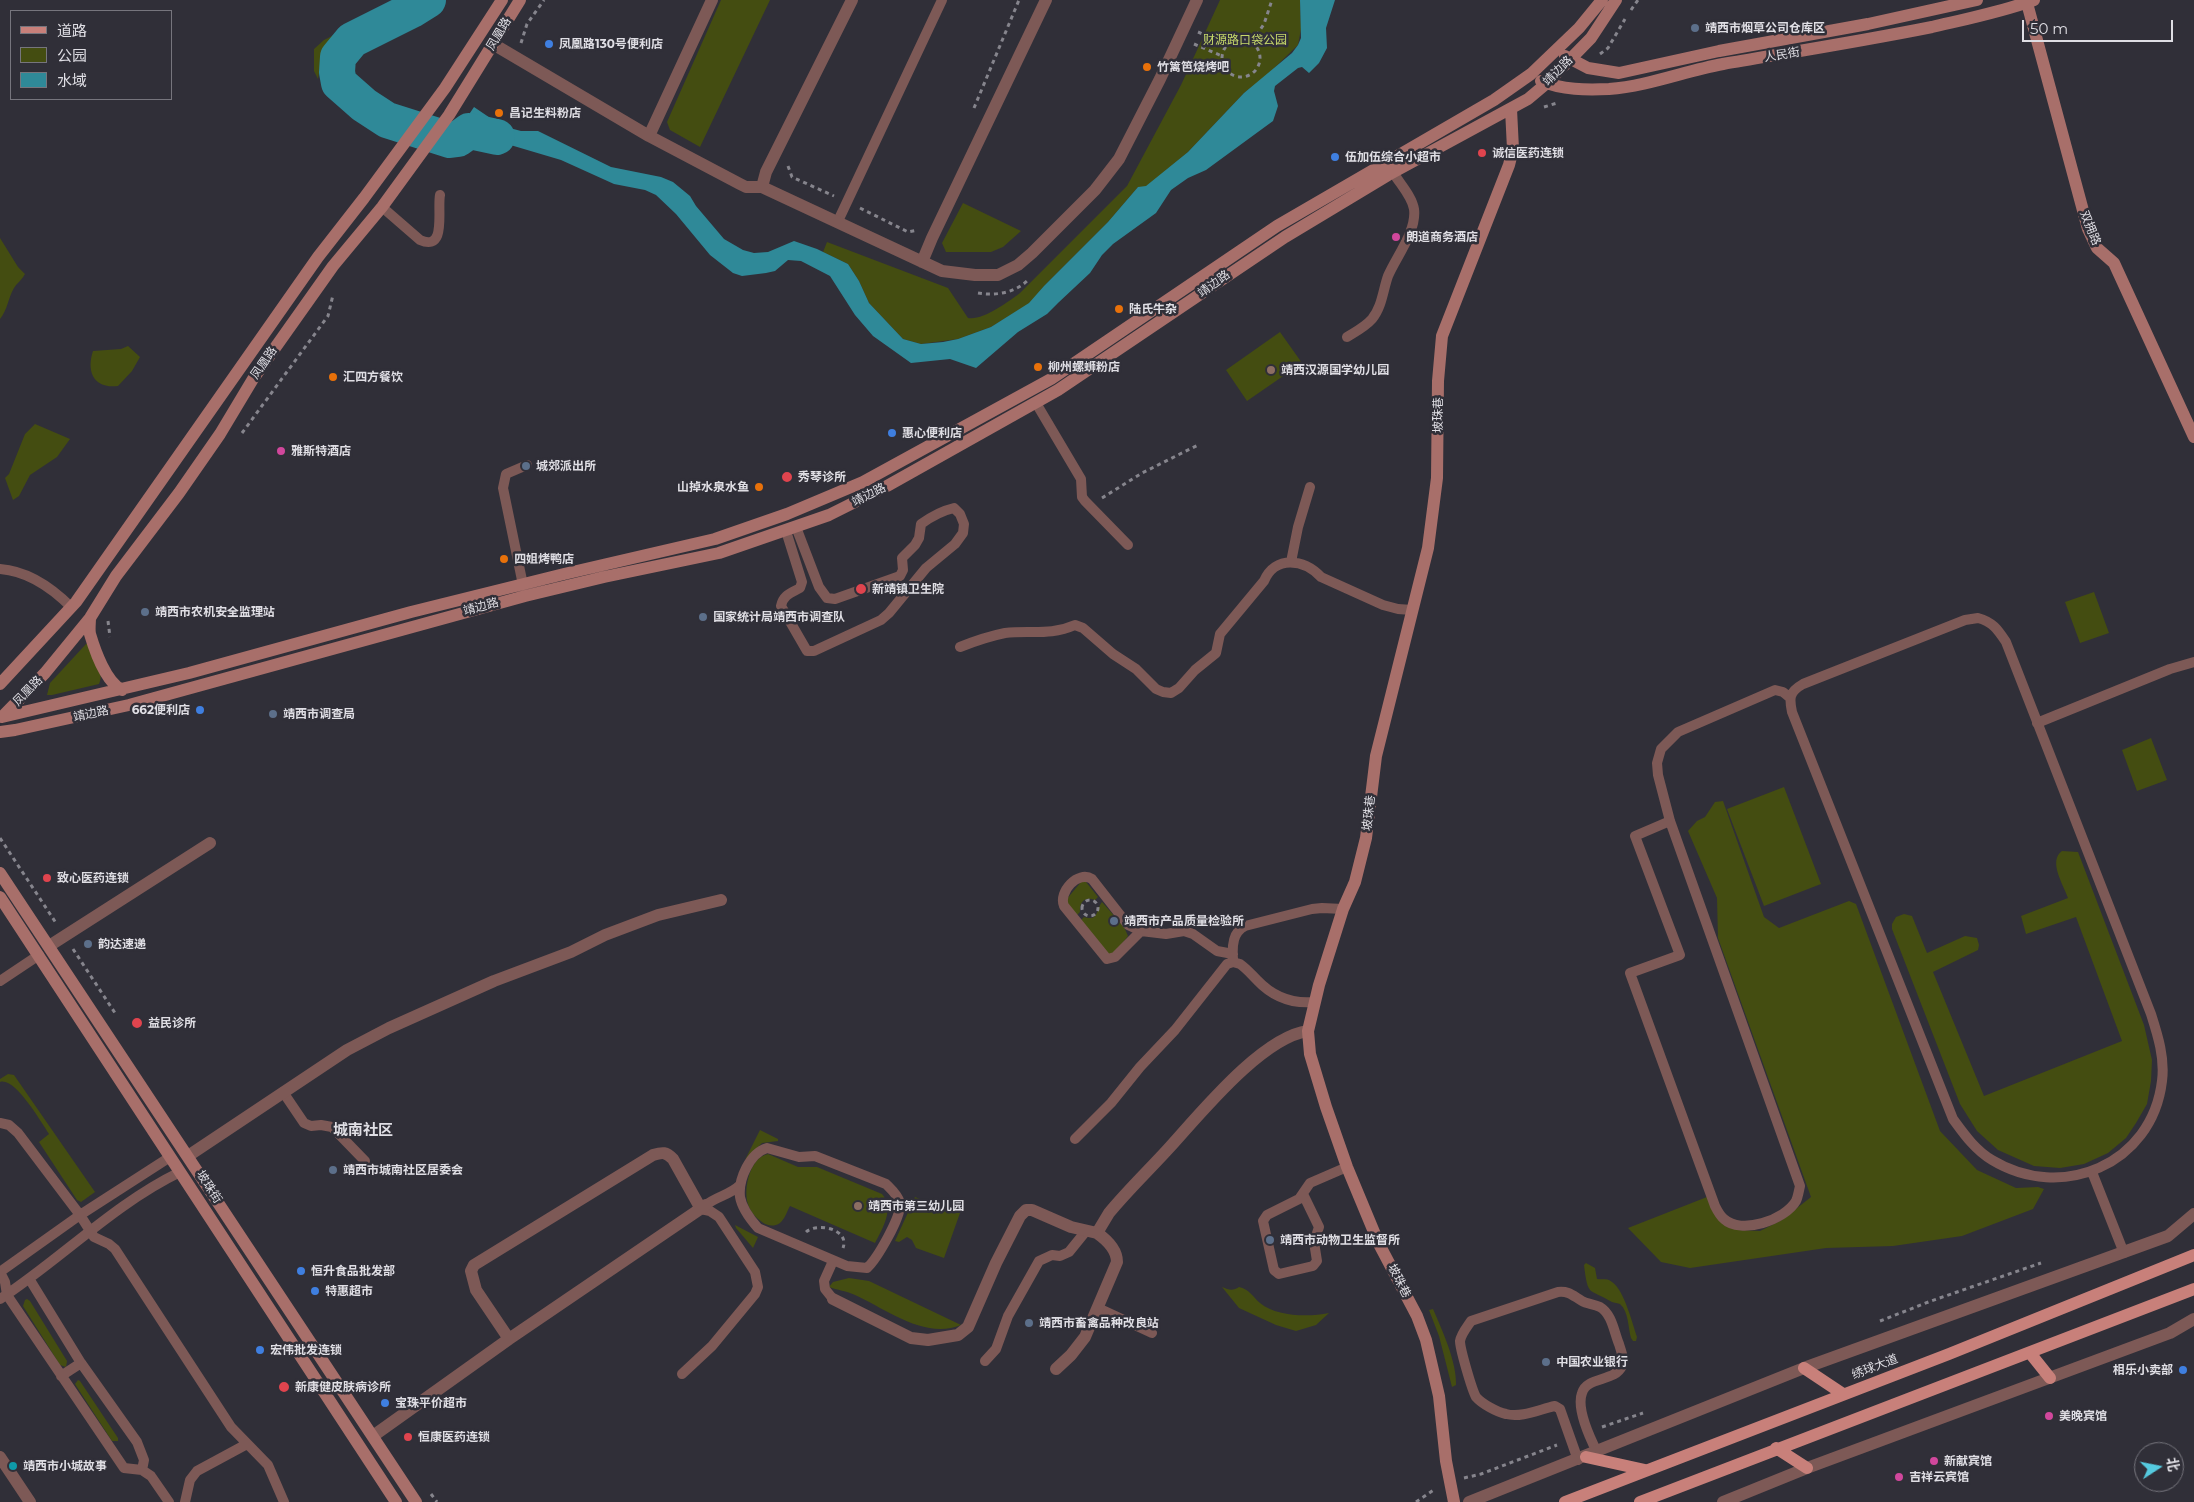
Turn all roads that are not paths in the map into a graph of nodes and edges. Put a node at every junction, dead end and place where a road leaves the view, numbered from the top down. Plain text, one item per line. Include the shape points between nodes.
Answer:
1 (502, 0) edge
2 (520, 0) edge
3 (712, 0) edge
4 (852, 0) edge
5 (942, 0) edge
6 (1046, 0) edge
7 (1197, 0) edge
8 (1602, 0) edge
9 (1616, 0) edge
10 (1977, 0) edge
11 (2031, 1) edge
12 (1945, 4) edge
13 (493, 44) junction
14 (1556, 50) junction
15 (1570, 59) junction
16 (1531, 74) junction
17 (1547, 83) junction
18 (1511, 109) junction
19 (650, 136) junction
20 (1393, 172) junction
21 (762, 187) junction
22 (440, 196) dead end
23 (382, 207) junction
24 (838, 221) junction
25 (922, 262) junction
26 (1347, 337) dead end
27 (1036, 403) junction
28 (2194, 436) edge
29 (527, 465) dead end
30 (1310, 487) dead end
31 (791, 529) junction
32 (1128, 545) dead end
33 (1291, 562) junction
34 (0, 569) edge
35 (523, 585) junction
36 (71, 607) junction
37 (1412, 610) junction
38 (90, 618) junction
39 (960, 647) dead end
40 (2194, 662) edge
41 (0, 684) edge
42 (122, 690) junction
43 (1789, 697) junction
44 (1, 718) edge
45 (2037, 723) junction
46 (0, 732) edge
47 (1670, 821) junction
48 (210, 843) dead end
49 (0, 873) edge
50 (0, 898) edge
51 (721, 900) dead end
52 (1343, 910) junction
53 (1141, 931) junction
54 (49, 946) junction
55 (39, 955) junction
56 (1233, 958) junction
57 (0, 981) edge
58 (1314, 1002) junction
59 (1308, 1031) junction
60 (283, 1092) junction
61 (0, 1123) edge
62 (1076, 1139) dead end
63 (188, 1156) junction
64 (170, 1157) junction
65 (365, 1161) dead end
66 (1347, 1166) junction
67 (180, 1172) junction
68 (2092, 1172) junction
69 (740, 1185) junction
70 (1303, 1194) junction
71 (704, 1207) junction
72 (2194, 1214) edge
73 (80, 1215) junction
74 (90, 1232) junction
75 (1091, 1232) junction
76 (2124, 1253) junction
77 (2194, 1254) edge
78 (835, 1262) junction
79 (0, 1272) edge
80 (30, 1280) junction
81 (2194, 1289) edge
82 (4, 1297) edge
83 (833, 1300) joint
84 (1098, 1308) junction
85 (2194, 1319) edge
86 (1152, 1332) dead end
87 (509, 1339) junction
88 (2030, 1353) junction
89 (985, 1361) dead end
90 (81, 1363) junction
91 (1804, 1368) junction
92 (1056, 1369) dead end
93 (682, 1374) dead end
94 (61, 1376) junction
95 (2050, 1378) junction
96 (1843, 1394) junction
97 (373, 1436) junction
98 (247, 1444) junction
99 (1776, 1448) junction
100 (1587, 1456) junction
101 (0, 1457) edge
102 (1807, 1468) junction
103 (142, 1470) junction
104 (1645, 1470) junction
105 (30, 1502) edge
106 (169, 1502) edge
107 (185, 1502) edge
108 (284, 1502) edge
109 (396, 1502) edge
110 (416, 1502) edge
111 (1454, 1502) edge
112 (1469, 1502) edge
113 (1565, 1502) edge
114 (1640, 1502) edge
115 (1723, 1502) edge

1 - 36 main road, 凤凰路 via 433,103 318,257
2 - 13 main road, 凤凰路
3 - 19 street
4 - 21 street via 766,172
5 - 24 lane
6 - 25 street
7 - 25 street via 1119,159 1095,190 1032,253 998,275 949,272
8 - 14 main road, 靖边路 via 1580,28
9 - 15 main road, 靖边路 via 1591,38
10 - 12 main road, 人民街
11 - 17 main road, 人民街 via 1872,40 1721,64 1609,89 1568,88
11 - 28 main road, 双拥路 via 2088,229 2097,248 2114,263
12 - 15 main road, 人民街 via 1619,73 1588,68
13 - 19 street
13 - 23 main road, 凤凰路 via 448,116
14 - 15 main road, 人民街
14 - 16 main road, 靖边路
15 - 17 main road, 靖边路
16 - 17 main road, 人民街
16 - 35 main road, 靖边路 via 1494,100 1277,226 1051,379 864,482 715,539
17 - 18 main road, 靖边路
18 - 20 main road, 靖边路
18 - 37 main road, 坡珠巷 via 1513,148 1509,165 1442,336 1437,478 1428,548
19 - 21 street via 746,187
20 - 26 lane via 1414,210 1412,221 1404,249 1388,277 1380,306 1372,318
20 - 27 main road, 靖边路 via 1233,270 1148,331
21 - 24 street
22 - 23 lane via 438,235 427,243
23 - 38 main road, 凤凰路 via 333,266
24 - 25 street
27 - 31 main road, 靖边路 via 887,486 829,515
27 - 32 lane via 1081,479 1085,501
29 - 35 lane via 506,474 503,488
30 - 33 lane
31 - 31 lane via 802,582 800,588 786,595 781,606 806,651 814,651 881,620 926,568 955,544 964,524 954,508 934,515 921,524 919,538 902,558 900,576 835,599 827,598 819,587
31 - 46 main road, 靖边路 via 719,553 516,598 136,704
33 - 37 lane via 1383,605
33 - 39 lane via 1283,562 1268,572 1220,634 1216,653 1171,693 1156,689 1136,669 1075,625 1053,632 1006,633
34 - 36 lane via 38,581
35 - 42 main road, 靖边路
36 - 41 main road, 凤凰路
37 - 52 main road, 坡珠巷 via 1376,756 1366,838 1355,882
38 - 42 main road via 90,632 108,678
38 - 44 main road, 凤凰路 via 45,673
40 - 45 lane
42 - 44 main road, 靖边路
43 - 45 lane via 1803,684 1978,618 1988,620 2006,642
43 - 47 lane via 1775,690 1678,732 1661,749 1658,775
43 - 68 lane via 1792,712 1953,1118 1969,1142 2007,1168 2047,1178
45 - 68 lane via 2152,1014 2162,1050 2162,1081 2156,1107 2141,1135 2114,1161
47 - 47 lane via 1800,1186 1796,1202 1761,1225 1744,1226 1724,1220 1714,1206 1630,973 1680,955 1635,836
48 - 54 street
49 - 54 main road, 坡珠街
50 - 55 main road, 坡珠街
51 - 60 street via 658,916 605,935 571,952 478,988 346,1050
52 - 56 lane via 1317,909 1246,926 1235,936
52 - 58 main road, 坡珠巷
53 - 53 lane via 1116,957 1107,959 1064,906 1063,895 1076,878 1087,876 1128,925
53 - 56 lane via 1166,934 1184,931
54 - 63 main road, 坡珠街
55 - 57 lane
55 - 64 main road, 坡珠街
56 - 58 lane via 1264,987 1282,998
56 - 62 lane via 1175,1030
58 - 59 main road, 坡珠巷
59 - 66 main road, 坡珠巷 via 1310,1054
59 - 75 street via 1280,1041 1236,1076
60 - 63 street
60 - 65 lane via 304,1123 332,1127
61 - 73 lane via 18,1133
63 - 97 main road, 坡珠街
64 - 67 main road, 坡珠街
64 - 73 lane
66 - 70 lane via 1310,1183
66 - 111 main road, 坡珠巷 via 1379,1244 1426,1340 1439,1396
67 - 74 lane via 115,1212
67 - 109 main road, 坡珠街
68 - 76 lane
69 - 71 lane
69 - 78 lane via 743,1208 758,1228
69 - 78 lane via 754,1155 767,1148 799,1157 815,1156 886,1184 900,1202 900,1210 879,1254 867,1268 858,1269
70 - 70 lane via 1319,1227 1314,1242 1317,1261 1313,1266 1279,1274 1274,1270 1264,1221 1267,1215 1292,1204
71 - 87 street
71 - 87 street via 673,1159 661,1152 474,1265 471,1271 476,1290
71 - 93 lane via 722,1222 755,1272 758,1287 756,1294 712,1346
72 - 76 street via 2168,1236
73 - 74 lane
73 - 79 lane
74 - 80 lane
74 - 98 lane via 94,1238 115,1249 230,1427
75 - 83 street via 1026,1210 996,1263 968,1326 958,1335 928,1340 911,1338
75 - 84 street via 1107,1240 1117,1254
75 - 89 lane via 1069,1252 1039,1261 1008,1316 996,1350
76 - 91 street
77 - 96 main road, 绣球大道
78 - 83 lane via 824,1281 825,1289
79 - 82 lane via 5,1282
80 - 82 lane
80 - 90 lane
81 - 88 main road
82 - 94 lane
84 - 86 lane
84 - 92 street via 1084,1337
85 - 95 street via 2170,1333
87 - 97 street
88 - 95 main road
88 - 99 main road
90 - 94 lane
90 - 103 lane via 137,1442 144,1460
91 - 96 main road
91 - 100 street
94 - 103 lane via 124,1468
95 - 102 street
96 - 104 main road, 绣球大道
97 - 110 main road, 坡珠街
98 - 107 lane via 197,1471 190,1480
98 - 108 lane via 268,1465
99 - 102 main road
99 - 114 main road
100 - 100 lane via 1580,1403 1582,1393 1586,1386 1618,1372 1623,1365 1610,1316 1602,1308 1567,1292 1558,1292 1471,1321 1460,1341 1476,1397 1506,1414 1525,1414 1555,1406 1560,1408
100 - 104 main road
100 - 112 street
101 - 105 street
102 - 115 street
103 - 106 lane via 151,1476
104 - 113 main road, 绣球大道

